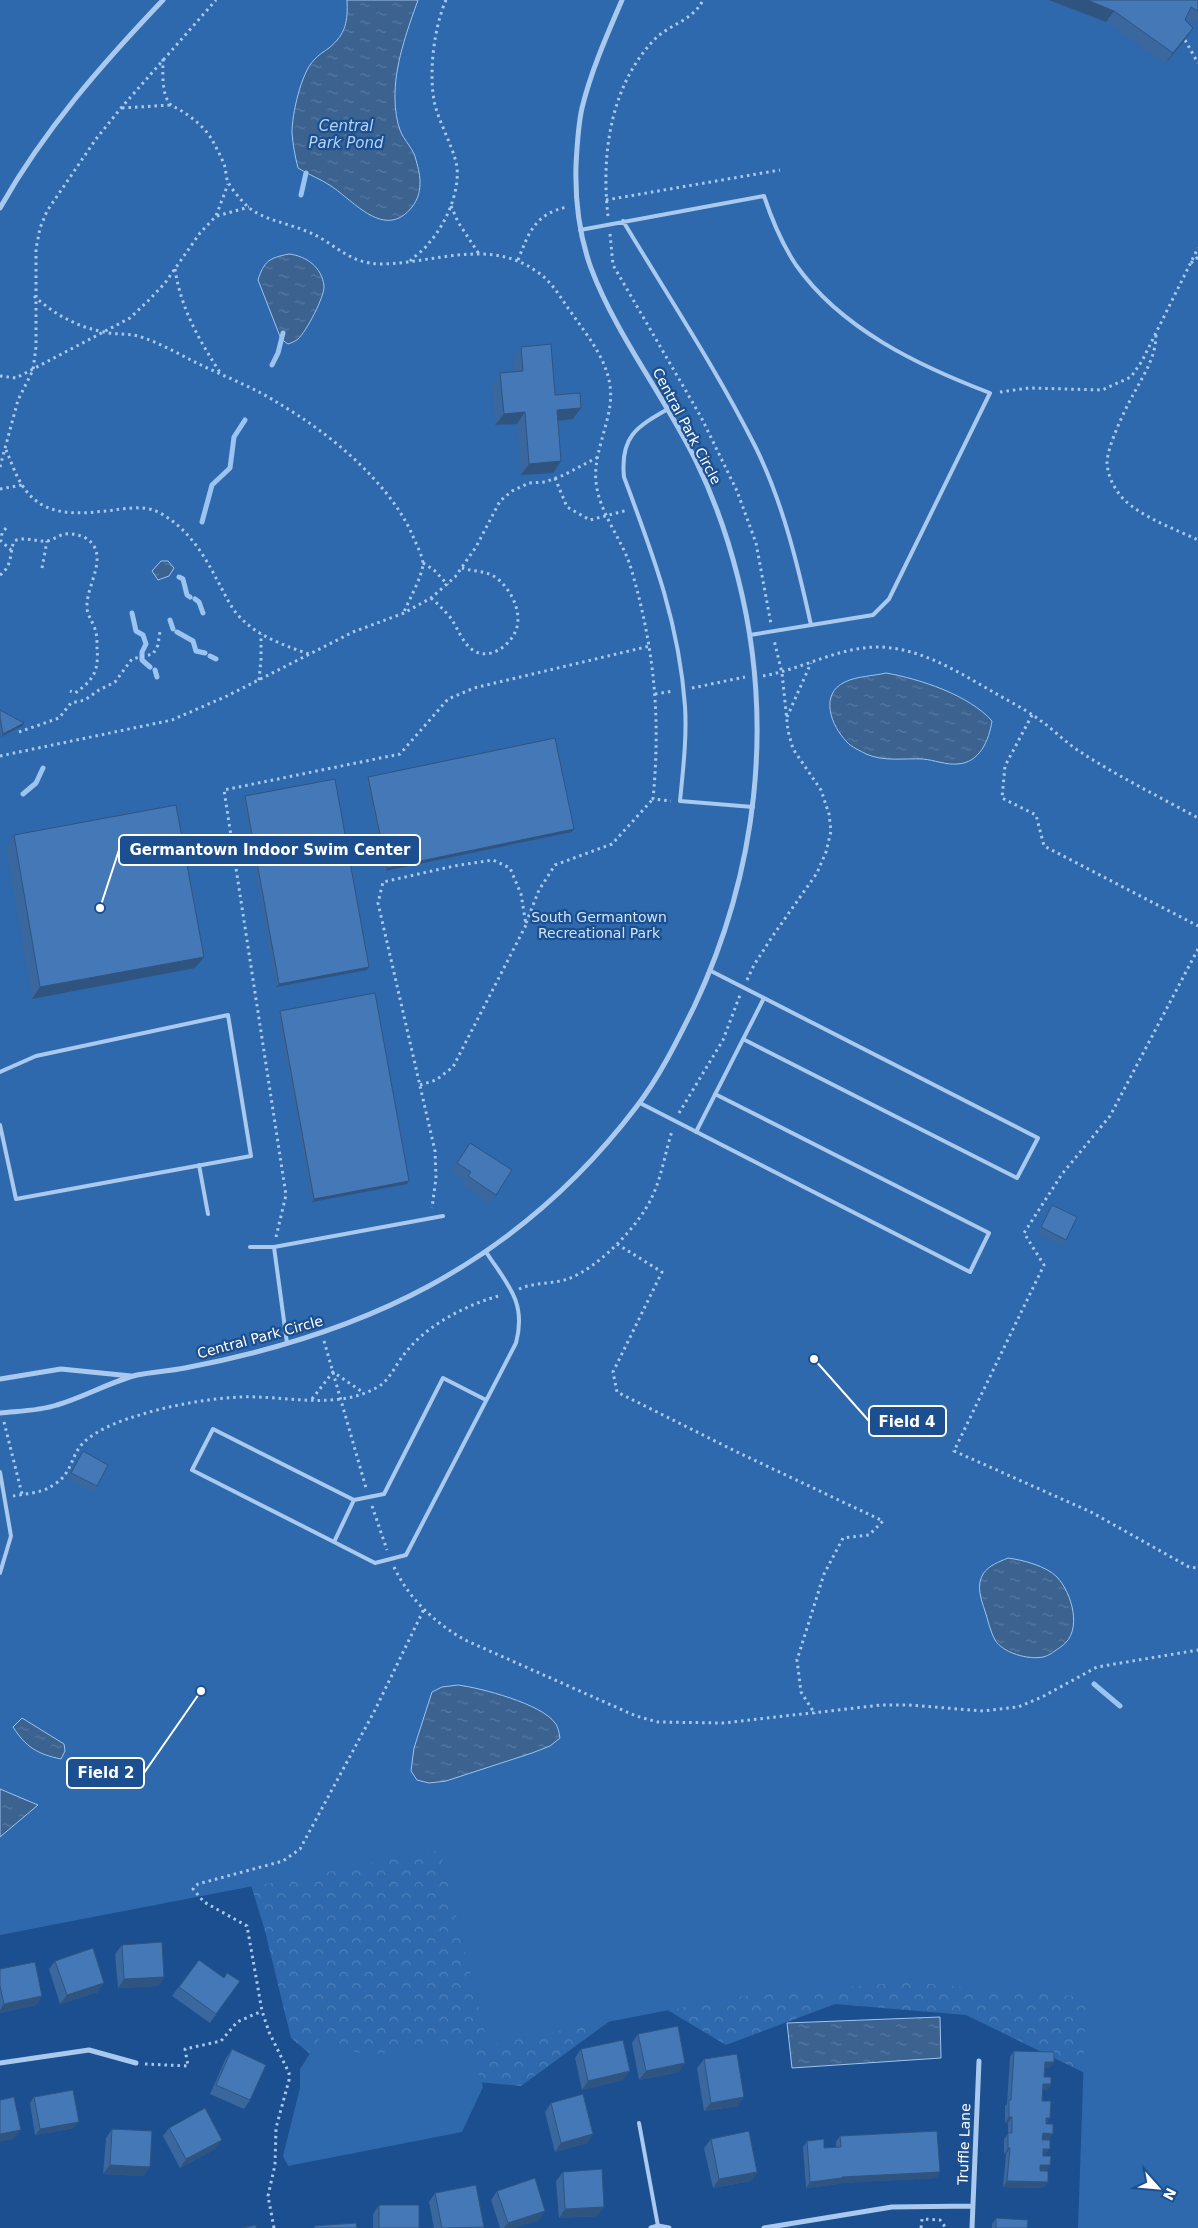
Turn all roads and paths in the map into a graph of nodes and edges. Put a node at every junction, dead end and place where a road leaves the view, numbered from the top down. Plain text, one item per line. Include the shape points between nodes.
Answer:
1 (162, 0) edge
2 (216, 0) edge
3 (446, 0) edge
4 (622, 0) edge
5 (703, 0) edge
6 (1185, 40) edge
7 (163, 59) junction
8 (1198, 64) edge
9 (171, 105) junction
10 (121, 108) junction
11 (780, 170) dead end
12 (228, 183) junction
13 (606, 200) junction
14 (578, 204) junction
15 (1, 205) edge
16 (451, 205) junction
17 (249, 207) junction
18 (216, 216) junction
19 (623, 222) junction
20 (609, 224) junction
21 (580, 230) junction
22 (1198, 248) edge
23 (479, 254) junction
24 (1198, 257) edge
25 (518, 260) junction
26 (409, 262) junction
27 (1190, 264) junction
28 (175, 268) junction
29 (34, 296) junction
30 (1156, 332) junction
31 (104, 333) junction
32 (33, 370) junction
33 (223, 375) junction
34 (0, 376) edge
35 (990, 393) junction
36 (668, 409) junction
37 (5, 450) junction
38 (600, 456) junction
39 (0, 467) edge
40 (555, 478) junction
41 (22, 485) junction
42 (0, 489) edge
43 (635, 507) junction
44 (608, 517) junction
45 (6, 528) dead end
46 (1198, 540) edge
47 (47, 541) junction
48 (11, 550) junction
49 (423, 563) junction
50 (42, 568) dead end
51 (462, 568) junction
52 (0, 575) edge
53 (448, 585) junction
54 (431, 598) junction
55 (404, 613) junction
56 (812, 625) junction
57 (160, 631) dead end
58 (772, 632) junction
59 (261, 634) junction
60 (750, 635) junction
61 (650, 646) junction
62 (309, 654) junction
63 (811, 662) junction
64 (782, 672) junction
65 (756, 677) junction
66 (259, 680) junction
67 (683, 690) junction
68 (70, 691) dead end
69 (655, 694) junction
70 (1032, 715) junction
71 (787, 717) junction
72 (19, 732) edge
73 (0, 756) edge
74 (653, 799) junction
75 (680, 802) junction
76 (753, 807) junction
77 (1198, 818) edge
78 (526, 924) junction
79 (1198, 926) edge
80 (1198, 949) edge
81 (711, 971) junction
82 (743, 987) junction
83 (764, 998) junction
84 (743, 1039) junction
85 (0, 1072) edge
86 (420, 1085) junction
87 (715, 1094) junction
88 (640, 1103) junction
89 (675, 1121) junction
90 (0, 1125) edge
91 (696, 1132) junction
92 (199, 1165) junction
93 (208, 1214) dead end
94 (443, 1216) dead end
95 (430, 1218) junction
96 (617, 1244) junction
97 (250, 1246) dead end
98 (274, 1247) junction
99 (486, 1252) junction
100 (512, 1292) junction
101 (321, 1333) junction
102 (287, 1343) junction
103 (333, 1372) junction
104 (134, 1376) junction
105 (0, 1379) edge
106 (364, 1393) junction
107 (311, 1399) junction
108 (341, 1400) junction
109 (486, 1400) junction
110 (1, 1413) edge
111 (0, 1472) edge
112 (22, 1494) junction
113 (369, 1497) junction
114 (4, 1498) junction
115 (354, 1500) junction
116 (334, 1542) junction
117 (390, 1559) junction
118 (1198, 1568) edge
119 (0, 1573) edge
120 (424, 1609) junction
121 (1198, 1650) edge
122 (815, 1714) junction
123 (262, 2011) junction
124 (979, 2061) dead end
125 (0, 2063) edge
126 (136, 2063) joint
127 (639, 2123) dead end
128 (973, 2206) junction
129 (658, 2226) junction
130 (274, 2228) edge
131 (651, 2228) edge
132 (669, 2228) edge
133 (764, 2228) edge
134 (921, 2228) edge
135 (946, 2228) edge
136 (972, 2228) edge

1 - 15 street via 76,94
2 - 7 path
3 - 16 path via 436,33 433,70 434,103 456,163 456,185
4 - 14 street, Central Park Circle via 581,110 577,143
5 - 13 path via 691,16 654,40 629,76 610,126
6 - 8 path
7 - 9 path via 165,93
7 - 10 path
9 - 10 path
9 - 12 path via 195,120 210,137 224,164
10 - 29 path via 47,211 36,249
11 - 13 path
12 - 17 path
12 - 18 path
13 - 20 path
14 - 21 street, Central Park Circle
14 - 25 path via 552,210 540,218 528,235
16 - 23 path
16 - 26 path via 429,244
17 - 18 path
17 - 26 path via 266,217 308,231 357,260 380,264
18 - 28 path
19 - 20 lane
19 - 35 lane via 764,196 795,264 828,301 866,331 906,356 947,377
19 - 56 lane via 756,449 782,515
20 - 21 lane
20 - 58 path via 613,265 697,410 737,491 756,543
21 - 36 street, Central Park Circle via 608,306
22 - 27 path
23 - 25 path via 502,255
23 - 26 path
24 - 27 path
25 - 38 path via 551,284 603,361 610,383 610,405
27 - 30 path
28 - 31 path via 130,318
28 - 33 path via 178,292 189,321
29 - 31 path via 48,309 68,320
29 - 32 path via 36,347
30 - 35 path via 1130,377 1114,386 1102,390 1029,388
30 - 46 path via 1152,359 1126,407 1113,440 1107,462 1110,477 1119,495 1134,508
31 - 32 path
31 - 33 path via 137,336
32 - 34 path via 16,378
32 - 37 path via 18,400
33 - 49 path via 278,402 334,442 365,471 404,517
35 - 56 lane via 889,599 873,615
36 - 43 lane via 640,425 624,450 624,478
36 - 60 street, Central Park Circle via 697,462 720,517 739,580
37 - 39 path
37 - 41 path
38 - 40 path
38 - 44 path via 596,482
40 - 44 path via 567,507 590,520
40 - 51 path via 529,483 500,501
41 - 42 path
41 - 59 path via 33,499 64,513 134,508 155,511 173,522 200,549 238,615
43 - 44 path
43 - 67 lane via 667,596
44 - 61 path via 628,561
45 - 48 path via 1,541
47 - 48 path via 22,537 14,541
47 - 50 path
47 - 68 path via 66,534 78,534 88,539 96,549 98,560 87,602 88,618 97,640 97,670 86,686 76,692
48 - 52 path via 8,569
49 - 53 path
49 - 55 path
51 - 53 path
51 - 54 path via 483,570 496,577 508,590 518,617 516,630 506,645 494,653 483,654 474,650 465,643 451,618
53 - 54 path
54 - 55 path
55 - 62 path
56 - 58 lane
57 - 72 path via 153,654 132,659 115,682 85,700 71,703 58,718
58 - 60 lane
58 - 64 path
59 - 62 path
59 - 66 path
60 - 65 street, Central Park Circle
61 - 69 path
61 - 98 path via 474,688 448,699 400,754 224,790 286,1194
62 - 66 path
63 - 64 path
63 - 70 path via 880,647 902,650 956,670
63 - 71 path
64 - 65 path
64 - 71 path
65 - 67 path via 736,678
65 - 76 street, Central Park Circle via 757,746
66 - 73 path via 172,720
67 - 69 path
67 - 75 lane via 685,755
69 - 74 path via 657,752
70 - 77 path via 1076,750
70 - 79 path via 1006,766 1002,798 1036,815 1044,846
71 - 82 path via 793,749 821,790 831,831 817,873 758,958
74 - 75 path
74 - 78 path via 612,844 555,865 539,890
75 - 76 lane
76 - 81 street, Central Park Circle via 744,863
78 - 86 path via 453,1067 436,1080
78 - 86 path via 521,894 510,868 493,860 383,882 378,902
80 - 118 path via 1110,1116 1062,1174 1024,1233 1044,1265 954,1451 1091,1512 1188,1567
81 - 82 lane
81 - 88 street, Central Park Circle via 674,1049
82 - 83 lane
82 - 89 path via 724,1040
83 - 84 lane
83 - 84 lane via 1038,1138 1030,1154 1017,1178
84 - 87 lane
85 - 92 lane via 36,1056 228,1015 250,1156
86 - 95 path via 435,1151 436,1178
87 - 91 lane
87 - 91 lane via 989,1234 970,1272
88 - 89 lane
88 - 99 street, Central Park Circle via 600,1153 551,1201
89 - 91 lane
89 - 96 path via 652,1198
90 - 92 lane via 16,1199
92 - 93 lane
94 - 95 lane
95 - 98 lane
96 - 100 path via 591,1267 568,1279 526,1286
96 - 122 path via 662,1272 613,1372 617,1392 883,1521 869,1535 843,1538 814,1602 797,1660 801,1692
97 - 98 lane
98 - 102 lane
99 - 100 lane
99 - 101 street, Central Park Circle via 382,1310
100 - 106 path via 483,1300 424,1334 379,1386
100 - 109 lane via 520,1315 516,1343
101 - 102 street, Central Park Circle
101 - 103 path
102 - 104 street, Central Park Circle via 183,1368
103 - 106 path
103 - 107 path
103 - 108 path
104 - 105 street, Central Park Circle via 61,1369
104 - 110 street, Central Park Circle via 50,1407
106 - 108 path
107 - 108 path
107 - 112 path via 242,1397 209,1400 132,1417 83,1443 64,1476 48,1489
108 - 113 path
109 - 113 lane via 442,1378 384,1494
109 - 117 lane via 406,1555
110 - 112 path
111 - 114 lane
112 - 114 path
113 - 115 lane
113 - 117 path
114 - 119 lane via 10,1536
115 - 116 lane
115 - 116 lane via 213,1429 192,1470
116 - 117 lane via 375,1563
117 - 120 path via 403,1586
120 - 122 path via 465,1640 636,1716 658,1722 724,1723
120 - 123 path via 300,1849 282,1861 198,1884 193,1889 204,1902 247,1926
121 - 122 path via 1097,1667 1018,1707 983,1712 882,1705
123 - 126 path via 237,2022 221,2041 185,2049 188,2066
123 - 130 path via 289,2073 276,2128 275,2165 268,2196
124 - 128 street, Truffle Lane
125 - 126 street via 88,2050
127 - 129 lane
128 - 133 street via 892,2208
128 - 136 street, Truffle Lane
129 - 131 street
129 - 132 street
134 - 135 path via 922,2219 940,2220

